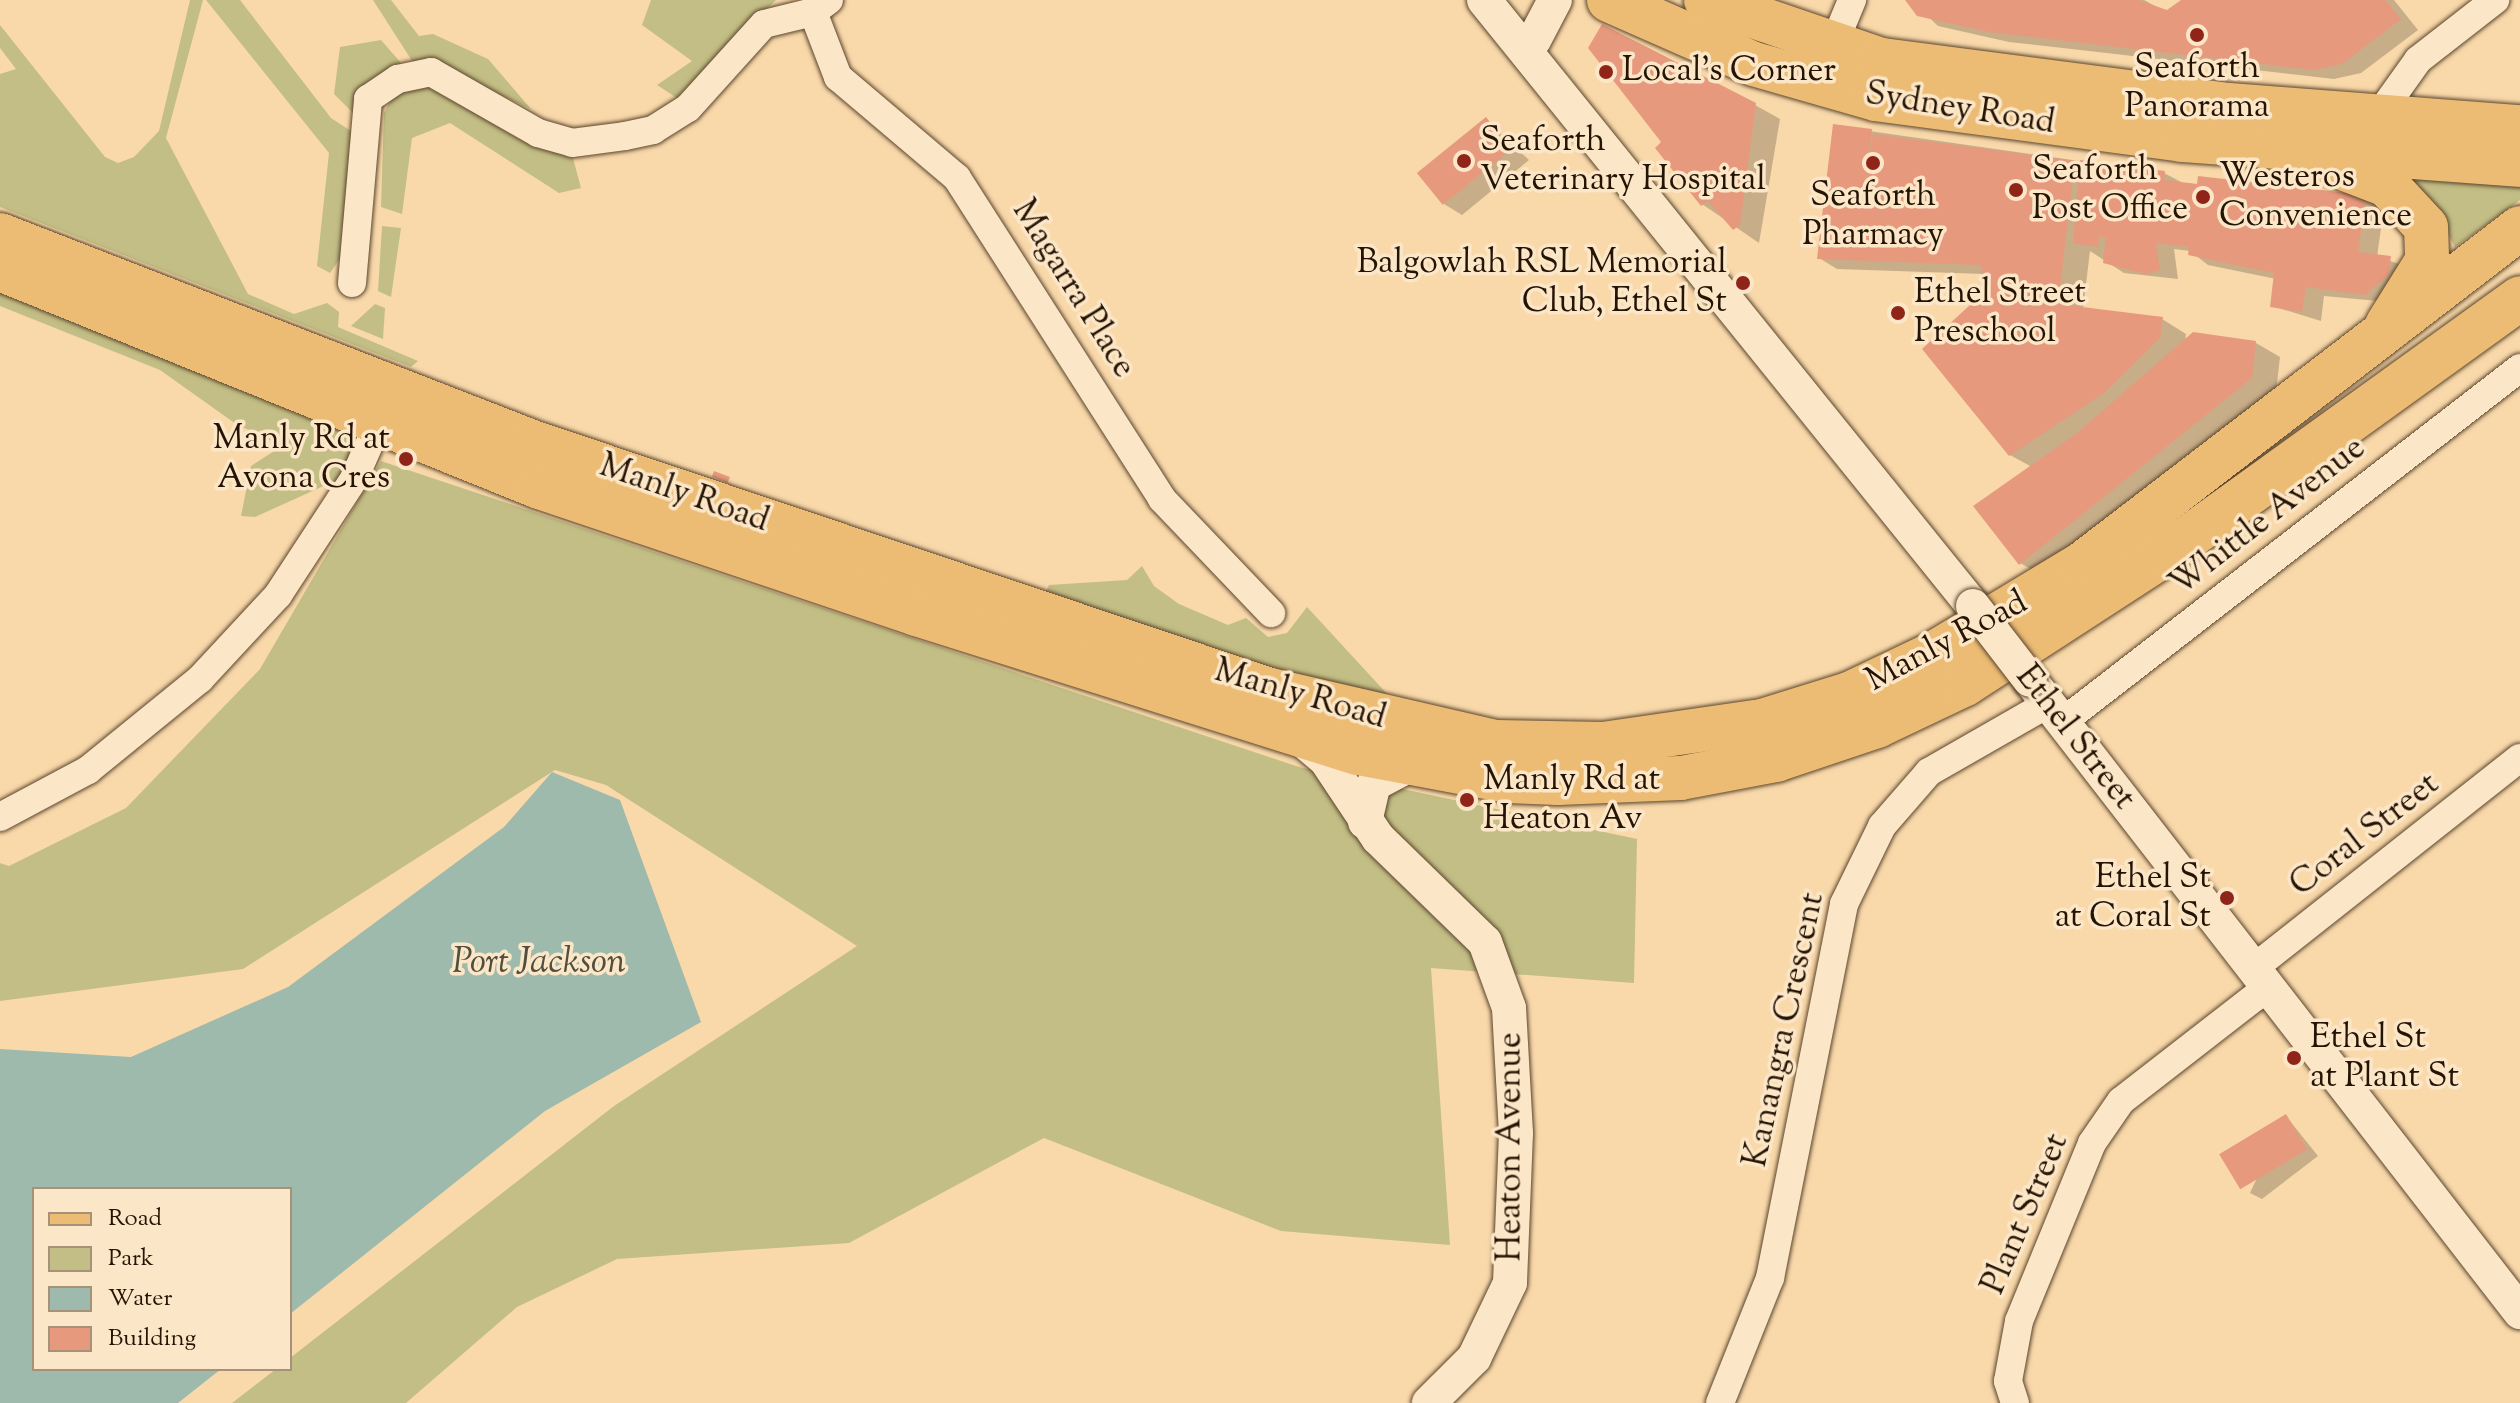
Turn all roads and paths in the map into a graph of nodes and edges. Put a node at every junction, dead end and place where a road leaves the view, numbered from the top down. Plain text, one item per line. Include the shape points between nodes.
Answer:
1 (1484, 0) edge
2 (1519, 0) edge
3 (1555, 0) edge
4 (1609, 0) edge
5 (1706, 0) edge
6 (1852, 0) edge
7 (2495, 0) edge
8 (821, 6) edge
9 (1534, 48) junction
10 (1825, 64) junction
11 (2520, 127) edge
12 (2368, 132) junction
13 (2288, 147) junction
14 (2520, 165) edge
15 (2520, 228) edge
16 (0, 235) edge
17 (0, 269) edge
18 (352, 283) dead end
19 (2520, 298) edge
20 (2387, 325) junction
21 (2520, 368) edge
22 (385, 408) junction
23 (1271, 613) dead end
24 (2045, 702) junction
25 (1295, 734) junction
26 (2520, 758) edge
27 (1409, 765) junction
28 (0, 817) edge
29 (1365, 822) junction
30 (2262, 976) junction
31 (2520, 1312) edge
32 (1429, 1403) edge
33 (1720, 1403) edge
34 (2015, 1403) edge

1 - 9 street, Ethel Street
2 - 9 street, Ethel Street
3 - 9 street
4 - 10 main road, Sydney Road via 1754,64
5 - 10 main road, Sydney Road
6 - 10 street
7 - 12 street via 2418,60
8 - 18 street via 764,24 688,108 653,130 625,136 572,143 538,133 431,72 398,79 368,99
8 - 23 street, Magarra Place via 838,77 957,178 1162,499
9 - 24 street, Ethel Street, bridge
10 - 12 main road, Sydney Road via 1881,60
10 - 13 main road, Sydney Road via 1989,117
11 - 12 main road, Sydney Road
12 - 13 main road, Sydney Road
12 - 14 main road, Sydney Road
13 - 20 main road via 2387,185 2419,213 2427,261
15 - 20 main road, Manly Road
16 - 22 main road, Manly Road
17 - 22 main road, Manly Road
19 - 27 main road, Manly Road via 2067,622 1877,726 1776,760 1681,778 1508,781
20 - 22 main road, Manly Road via 2082,564 1931,655 1849,694 1762,721 1603,744 1496,742 1320,705
21 - 24 street, Whittle Avenue
22 - 25 main road, Manly Road via 585,502
22 - 28 street via 354,479 278,595 200,679 88,770
24 - 30 street, Ethel Street
24 - 33 street, Kanangra Crescent via 1929,772 1882,826 1844,904 1770,1278
25 - 27 main road, Manly Road
25 - 29 street, Heaton Avenue via 1326,760
26 - 30 street, Coral Street
27 - 29 street via 1374,784
29 - 32 street, Heaton Avenue via 1485,942 1515,1044 1510,1283 1474,1358
30 - 31 street, Ethel Street
30 - 34 street, Plant Street via 2121,1101 2092,1143 2019,1321 2008,1381

